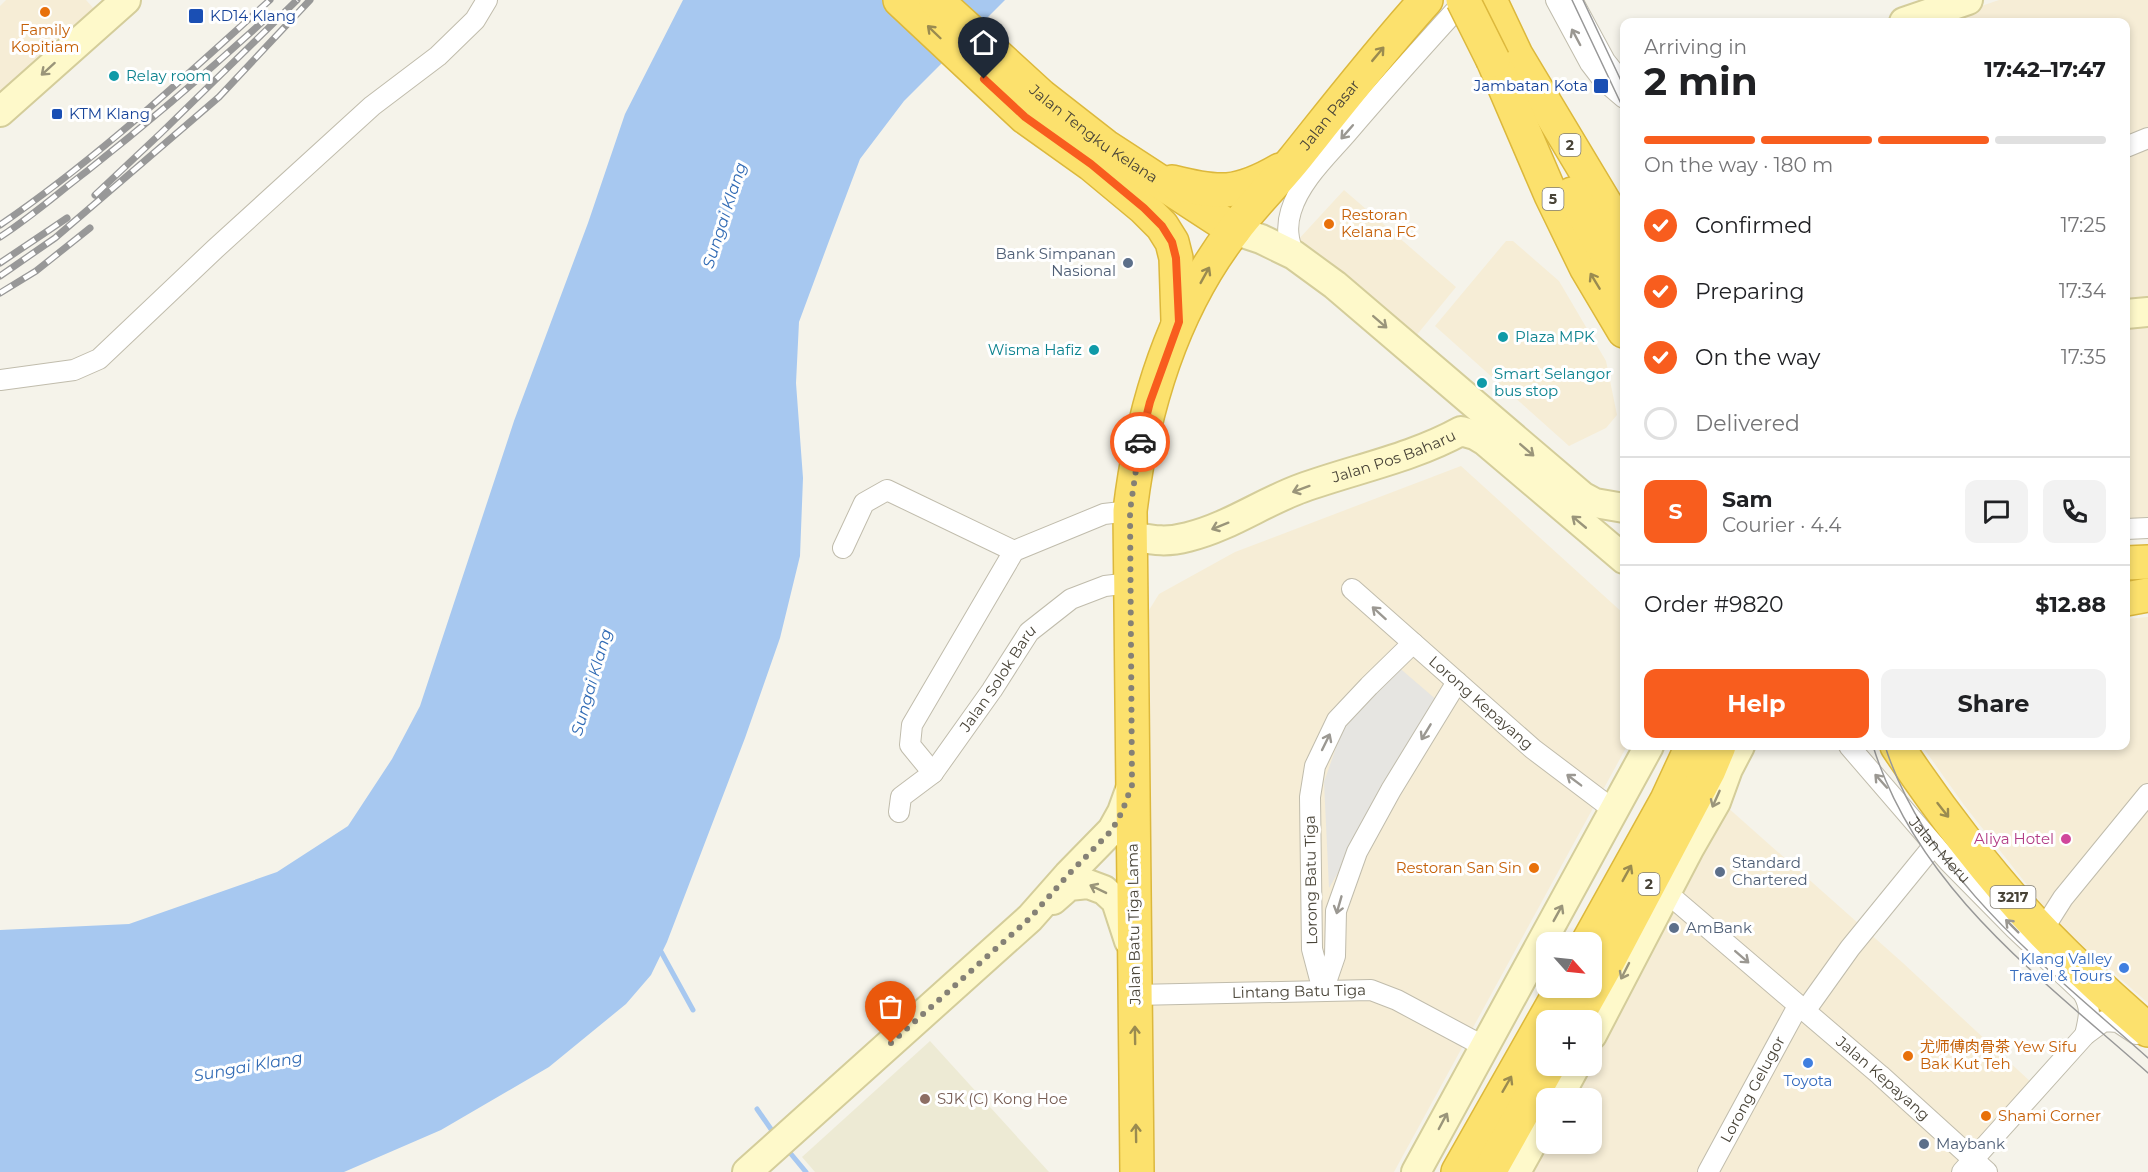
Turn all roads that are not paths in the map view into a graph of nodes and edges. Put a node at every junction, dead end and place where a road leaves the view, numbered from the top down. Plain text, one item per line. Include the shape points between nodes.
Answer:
1 (126, 0) edge
2 (487, 0) edge
3 (900, 0) edge
4 (936, 0) edge
5 (1426, 0) edge
6 (1464, 0) edge
7 (1490, 0) edge
8 (1556, 0) edge
9 (1572, 0) edge
10 (1968, 0) edge
11 (1938, 11) edge
12 (1916, 18) edge
13 (1505, 58) junction
14 (1620, 80) edge
15 (1620, 95) edge
16 (0, 112) edge
17 (2148, 138) edge
18 (2130, 145) edge
19 (1098, 155) junction
20 (1291, 164) junction
21 (1143, 171) junction
22 (1620, 190) edge
23 (1620, 228) edge
24 (1234, 230) junction
25 (1294, 255) junction
26 (1620, 275) edge
27 (2148, 312) edge
28 (2130, 314) edge
29 (1179, 322) junction
30 (1620, 325) edge
31 (0, 380) edge
32 (1466, 395) junction
33 (1461, 430) junction
34 (1620, 507) edge
35 (1130, 524) junction
36 (2148, 528) edge
37 (2130, 529) edge
38 (843, 548) dead end
39 (1014, 551) junction
40 (1620, 556) edge
41 (2148, 562) edge
42 (2130, 563) edge
43 (1130, 583) junction
44 (1352, 589) dead end
45 (2130, 593) edge
46 (2148, 594) edge
47 (2130, 598) edge
48 (1413, 643) junction
49 (1457, 682) junction
50 (1647, 750) edge
51 (1690, 750) edge
52 (1717, 750) edge
53 (1738, 750) edge
54 (1852, 750) edge
55 (1900, 750) edge
56 (1909, 750) edge
57 (933, 773) junction
58 (1921, 781) junction
59 (1132, 785) junction
60 (2148, 795) edge
61 (1614, 811) junction
62 (899, 812) dead end
63 (1934, 844) junction
64 (1666, 892) junction
65 (1030, 918) junction
66 (2042, 931) junction
67 (1594, 932) edge
68 (1134, 955) junction
69 (1323, 991) junction
70 (1135, 994) junction
71 (1557, 998) edge
72 (1802, 1009) junction
73 (1581, 1010) edge
74 (1602, 1016) edge
75 (2148, 1030) edge
76 (2085, 1035) junction
77 (2148, 1042) edge
78 (1483, 1046) junction
79 (1543, 1076) edge
80 (1536, 1136) edge
81 (1974, 1168) edge
82 (747, 1172) edge
83 (1137, 1172) edge
84 (1416, 1172) edge
85 (1458, 1172) edge
86 (1489, 1172) edge
87 (1516, 1172) edge
88 (1708, 1172) edge

1 -> 16 main road
2 - 31 street via 475,20 438,56 372,106 99,359 74,370
19 -> 3 highway, Jalan Tengku Kelana via 1025,117
4 - 19 highway, Jalan Tengku Kelana via 1041,96
20 -> 5 highway, Jalan Pasar
6 - 13 highway, 2, bridge
6 -> 25 street via 1320,164 1299,194 1288,226
7 - 13 highway, 2
15 -> 8 street via 1590,63
9 - 14 street via 1605,61
10 - 11 main road
11 - 12 main road
13 - 22 highway
13 - 23 highway, 2
13 - 26 highway, 2
30 -> 13 highway, 5 via 1551,195
17 - 18 street
19 - 21 highway, Jalan Tengku Kelana
19 - 29 highway, Jalan Tengku Kelana via 1172,242
20 - 21 highway via 1260,182 1230,191 1203,190
20 - 24 highway, Jalan Pasar
21 - 24 highway, Jalan Tengku Kelana
24 - 25 main road
29 -> 24 highway, Jalan Batu Tiga Lama via 1213,259
25 -> 32 main road via 1361,305
27 - 28 main road
29 - 35 highway, Jalan Batu Tiga Lama via 1150,402 1137,458
32 - 33 main road via 1468,414
32 -> 34 main road via 1581,496
33 -> 35 main road, Jalan Pos Baharu via 1439,443 1301,488 1219,528 1189,537 1162,542
40 -> 33 main road, Jalan Pos Baharu via 1485,441
35 - 39 street via 1104,514
35 - 43 highway, Jalan Batu Tiga Lama
36 - 37 street
38 - 39 street via 864,503 887,490
39 - 57 street via 912,725 910,745
41 - 42 highway
43 - 57 street, Jalan Solok Baru via 1105,586 1071,599 1029,632
43 - 59 highway, Jalan Batu Tiga Lama
48 -> 44 street, Lorong Kepayang
45 - 46 highway
46 - 47 highway
48 - 49 street, Lorong Kepayang
69 -> 48 street, Lorong Batu Tiga via 1312,949 1310,797 1315,766 1337,720
61 -> 49 street, Lorong Kepayang via 1533,749
49 -> 69 street, Lorong Batu Tiga via 1357,852 1336,911 1335,956
50 - 61 main road
67 -> 51 highway, 2
52 - 73 highway, 2
53 -> 64 main road via 1716,802
63 -> 54 street, Jalan Meru
55 - 58 highway, Jalan Meru / 3217
56 - 58 highway
57 - 62 street, Jalan Solok Baru via 901,797
58 -> 66 highway, Jalan Meru / 3217
59 - 65 main road via 1112,830
59 - 68 highway, Jalan Batu Tiga Lama
60 - 66 street via 2063,898
78 -> 61 main road
63 - 72 street, Lorong Gelugor
76 -> 63 street, Jalan Meru via 2090,1005 2083,993
64 -> 72 street, Jalan Kepayang
64 -> 74 main road
68 -> 65 main road via 1116,901 1104,890 1088,884 1069,886
65 - 82 main road
66 - 75 highway, Jalan Meru / 3217
68 - 70 highway, Jalan Batu Tiga Lama
69 - 70 street, Lintang Batu Tiga
69 - 78 street, Lintang Batu Tiga via 1371,990
83 -> 70 highway, Jalan Batu Tiga Lama
85 -> 71 highway
72 - 81 street, Jalan Kepayang via 1880,1075
72 - 88 street, Lorong Gelugor
76 - 77 street via 2104,1021 2118,1022
76 - 81 street
84 -> 78 main road
79 - 86 highway
80 - 87 main road

